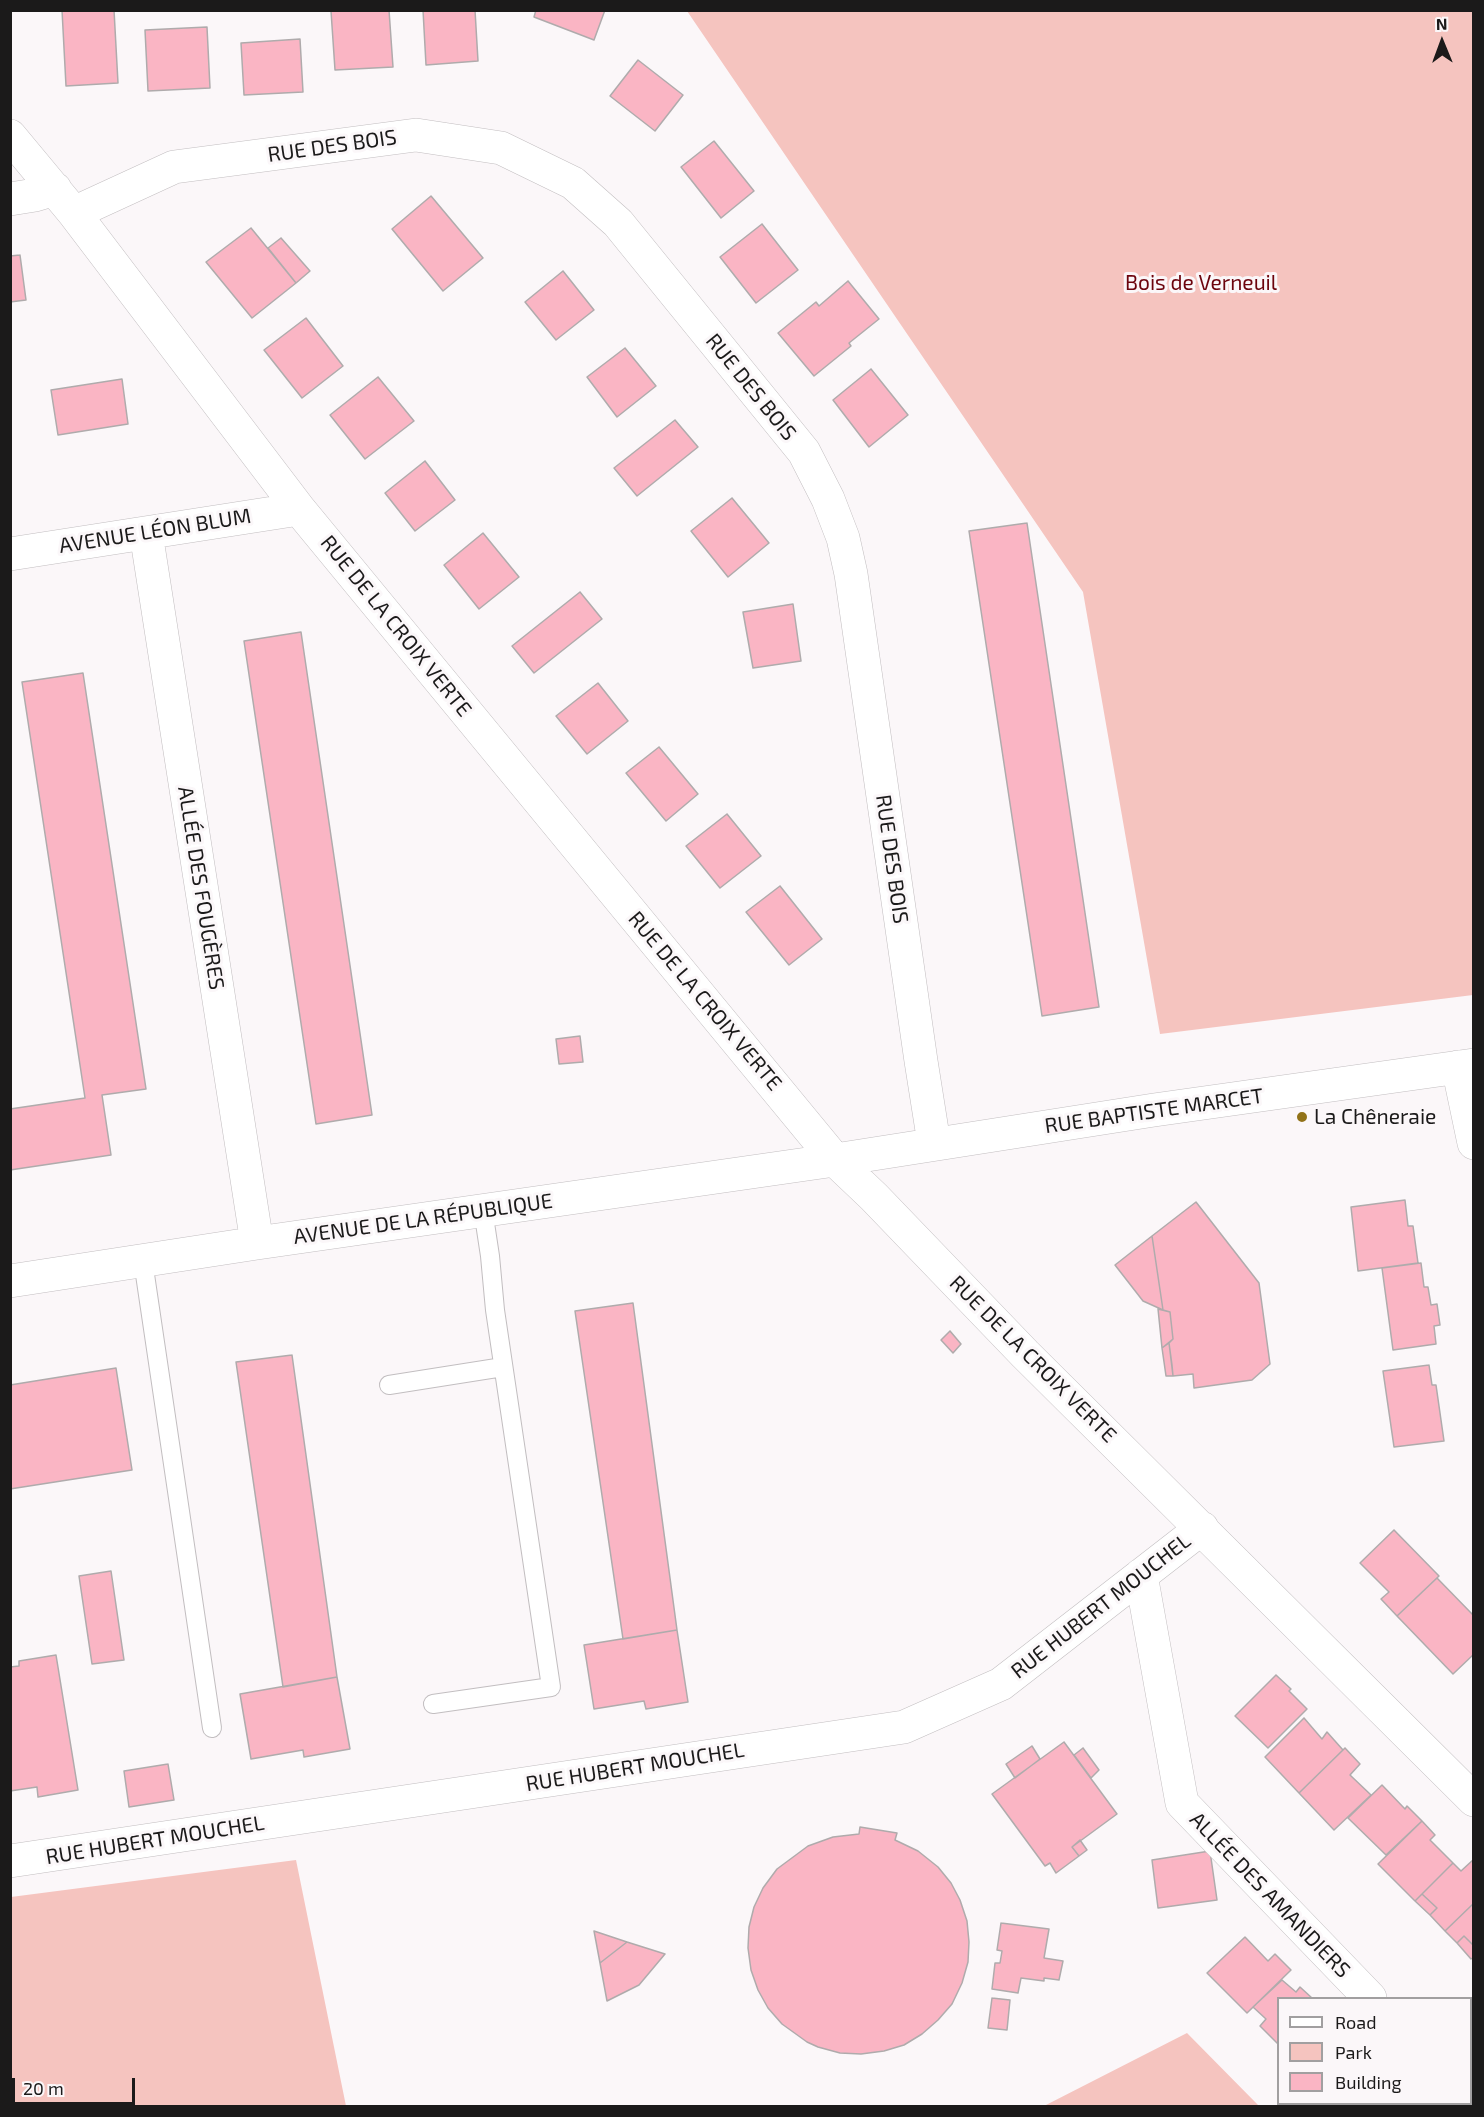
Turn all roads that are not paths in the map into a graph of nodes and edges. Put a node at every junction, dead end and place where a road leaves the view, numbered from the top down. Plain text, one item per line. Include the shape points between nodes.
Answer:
1 (10, 136) edge
2 (10, 199) edge
3 (64, 201) junction
4 (299, 509) junction
5 (146, 533) junction
6 (10, 554) edge
7 (1466, 1066) edge
8 (934, 1143) junction
9 (1473, 1143) edge
10 (835, 1160) junction
11 (483, 1210) junction
12 (257, 1243) junction
13 (143, 1261) junction
14 (10, 1281) edge
15 (503, 1367) junction
16 (389, 1385) dead end
17 (1202, 1528) junction
18 (1141, 1575) junction
19 (433, 1704) dead end
20 (212, 1728) dead end
21 (1473, 1800) edge
22 (10, 1862) edge
23 (1369, 1997) edge

1 - 3 street, RUE DE LA CROIX VERTE
2 - 3 street, RUE DES BOIS via 35,195
3 - 4 street, RUE DE LA CROIX VERTE
3 - 8 street, RUE DES BOIS via 174,167 416,135 501,148 573,183 618,223 804,452 843,538
4 - 5 street, AVENUE LÉON BLUM
4 - 10 street, RUE DE LA CROIX VERTE
5 - 6 street, AVENUE LÉON BLUM
5 - 12 street, ALLÉE DES FOUGÈRES
7 - 8 street, RUE BAPTISTE MARCET
7 - 9 street
8 - 10 street, RUE BAPTISTE MARCET
10 - 11 street, AVENUE DE LA RÉPUBLIQUE
10 - 17 street, RUE DE LA CROIX VERTE
11 - 12 street, AVENUE DE LA RÉPUBLIQUE
11 - 15 lane
12 - 13 street, AVENUE DE LA RÉPUBLIQUE
13 - 14 street, AVENUE DE LA RÉPUBLIQUE
13 - 20 lane
15 - 16 lane
15 - 19 lane via 552,1687
17 - 18 street, RUE HUBERT MOUCHEL
17 - 21 street, RUE DE LA CROIX VERTE
18 - 22 street, RUE HUBERT MOUCHEL via 1001,1684 904,1726
18 - 23 street, ALLÉE DES AMANDIERS via 1182,1803

